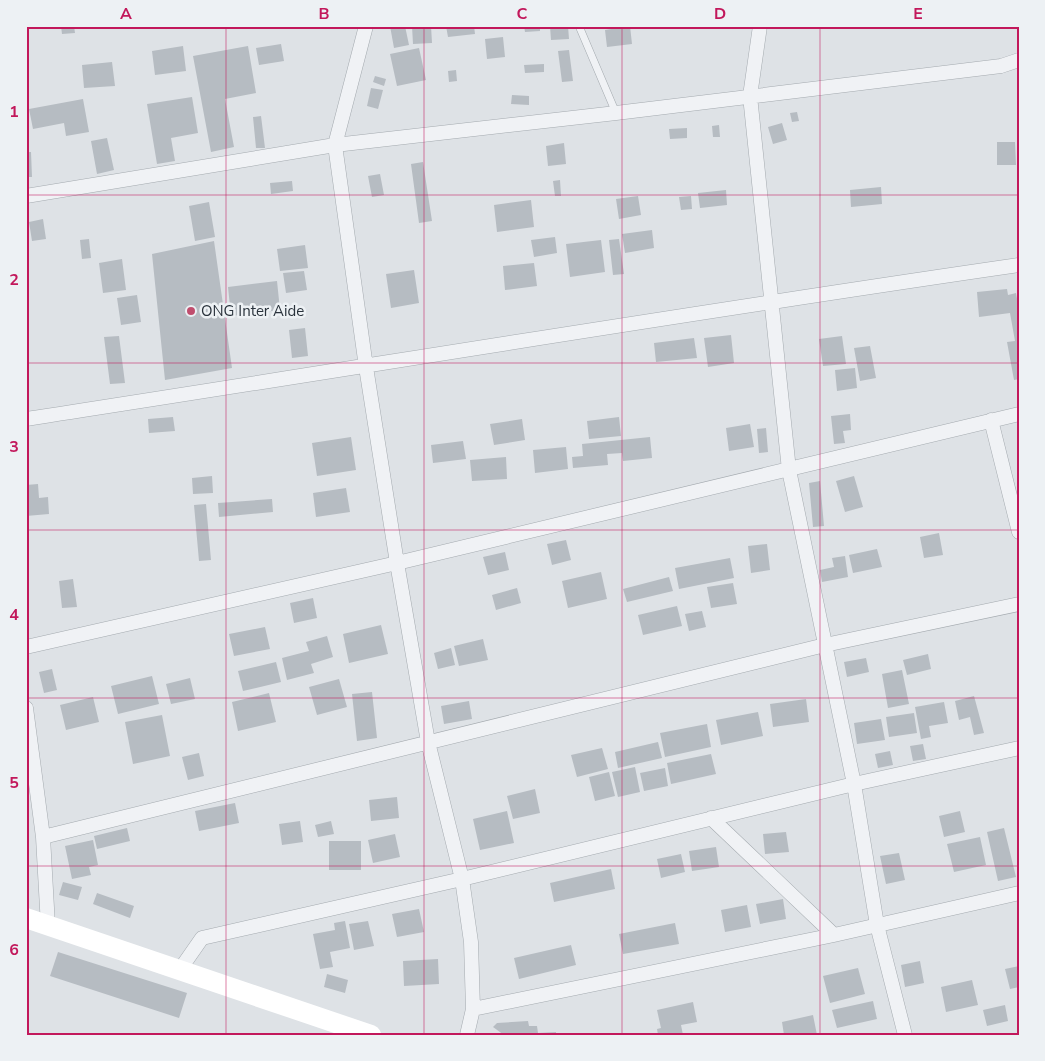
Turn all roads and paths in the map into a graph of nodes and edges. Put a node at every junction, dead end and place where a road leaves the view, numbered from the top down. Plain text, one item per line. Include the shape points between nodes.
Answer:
1 (366, 26) edge
2 (579, 26) edge
3 (760, 26) edge
4 (1019, 60) edge
5 (750, 96) junction
6 (616, 113) junction
7 (335, 145) junction
8 (26, 196) edge
9 (1019, 264) edge
10 (773, 301) junction
11 (366, 367) junction
12 (1019, 414) edge
13 (26, 419) edge
14 (991, 420) junction
15 (789, 470) junction
16 (1019, 532) edge
17 (397, 563) junction
18 (1019, 604) edge
19 (825, 645) junction
20 (26, 647) edge
21 (26, 708) edge
22 (428, 742) junction
23 (1019, 748) edge
24 (854, 784) junction
25 (711, 818) junction
26 (43, 837) junction
27 (462, 879) junction
28 (1019, 893) edge
29 (26, 918) edge
30 (877, 925) junction
31 (48, 926) junction
32 (834, 935) junction
33 (179, 971) junction
34 (474, 1009) junction
35 (371, 1035) edge
36 (467, 1035) edge
37 (905, 1035) edge

1 - 7 street
2 - 6 lane
3 - 5 street
4 - 5 street via 1001,66
5 - 6 street
5 - 10 street
6 - 7 street
7 - 8 street
7 - 11 street
9 - 10 street
10 - 11 street
10 - 15 street
11 - 13 street
11 - 17 street
12 - 14 street
14 - 15 street
14 - 16 street
15 - 17 street
15 - 19 street
17 - 20 street
17 - 22 street
18 - 19 street
19 - 22 street
19 - 24 street
21 - 26 street
22 - 26 street
22 - 27 street
23 - 24 street
24 - 25 street
24 - 30 street
25 - 27 street
25 - 32 street
26 - 31 street
27 - 33 street via 202,938
27 - 34 street via 471,942
28 - 30 street
29 - 31 main road
30 - 32 street
30 - 37 street
31 - 33 main road
32 - 34 street
33 - 35 main road
34 - 36 street

